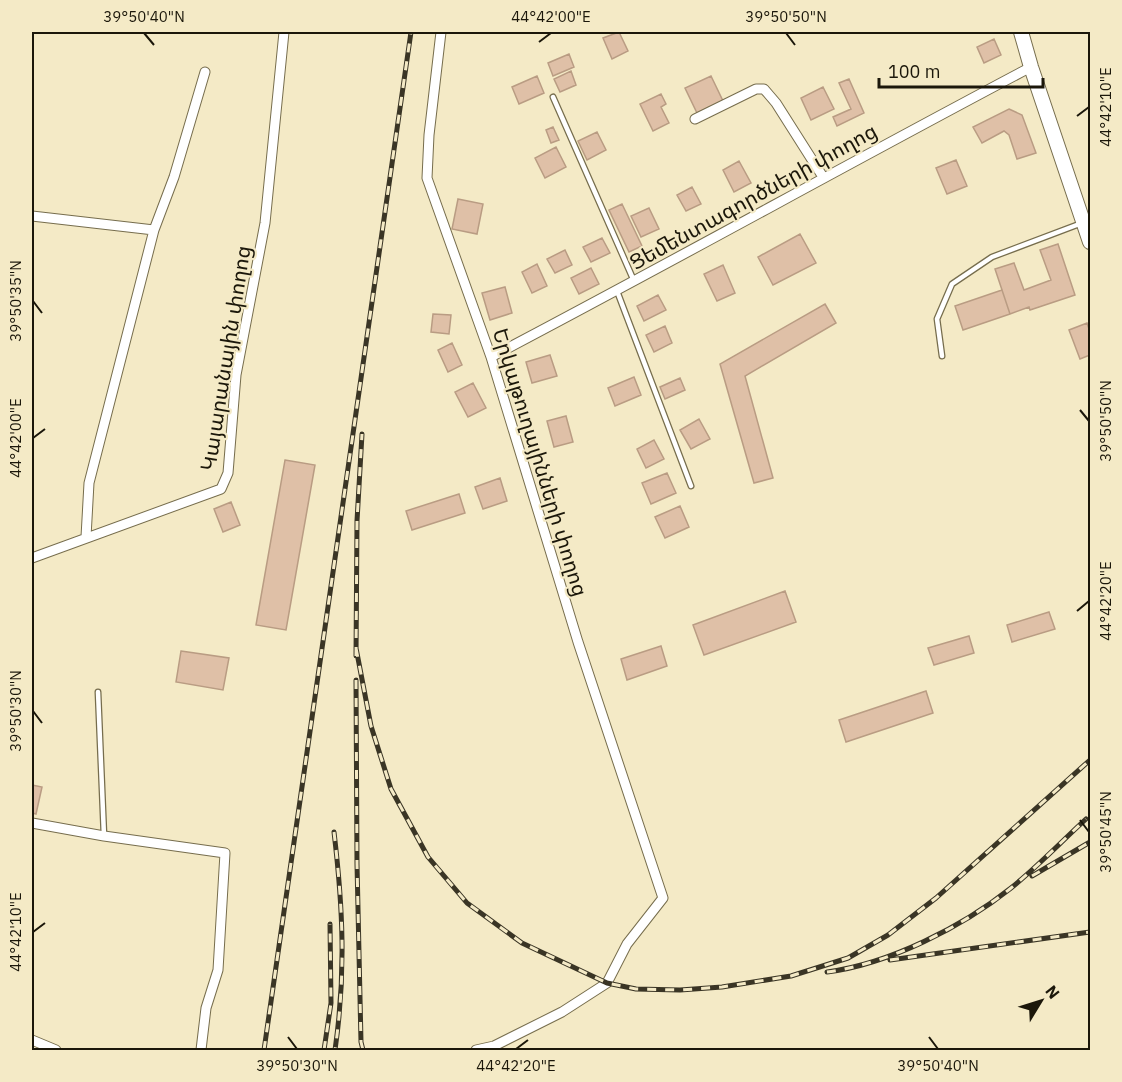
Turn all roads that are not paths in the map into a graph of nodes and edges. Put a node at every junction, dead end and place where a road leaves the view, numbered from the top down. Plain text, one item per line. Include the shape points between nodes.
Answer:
1 (284, 32) edge
2 (441, 32) edge
3 (1021, 32) edge
4 (1031, 67) junction
5 (205, 72) dead end
6 (553, 97) dead end
7 (695, 119) dead end
8 (823, 177) junction
9 (32, 216) edge
10 (1084, 222) junction
11 (154, 230) junction
12 (1090, 242) edge
13 (634, 282) junction
14 (616, 291) junction
15 (942, 356) dead end
16 (491, 357) junction
17 (691, 486) dead end
18 (86, 537) junction
19 (32, 558) edge
20 (98, 692) dead end
21 (32, 823) edge
22 (104, 836) junction
23 (32, 1040) edge
24 (56, 1050) edge
25 (201, 1050) edge
26 (476, 1050) edge

1 - 18 street, Կայարանային փողոց via 265,223 236,375 228,473 221,489
2 - 16 street, Երկաթուղայինների փողոց via 427,178
3 - 4 street
4 - 8 street, Ցեմենտագործների փողոց
4 - 10 street
5 - 11 street
6 - 13 lane
7 - 8 street via 756,89 764,89
8 - 13 street, Ցեմենտագործների փողոց
9 - 11 street
10 - 12 street
10 - 15 lane via 992,257 952,284 937,319
11 - 18 street via 89,483
13 - 14 street, Ցեմենտագործների փողոց
14 - 16 street, Ցեմենտագործների փողոց
14 - 17 lane
16 - 26 street, Երկաթուղայինների փողոց via 578,642 663,898 627,944 607,983 562,1012 494,1046
18 - 19 street, Կայարանային փողոց
20 - 22 lane
21 - 22 street
22 - 25 street via 225,853 218,970 206,1008
23 - 24 street

